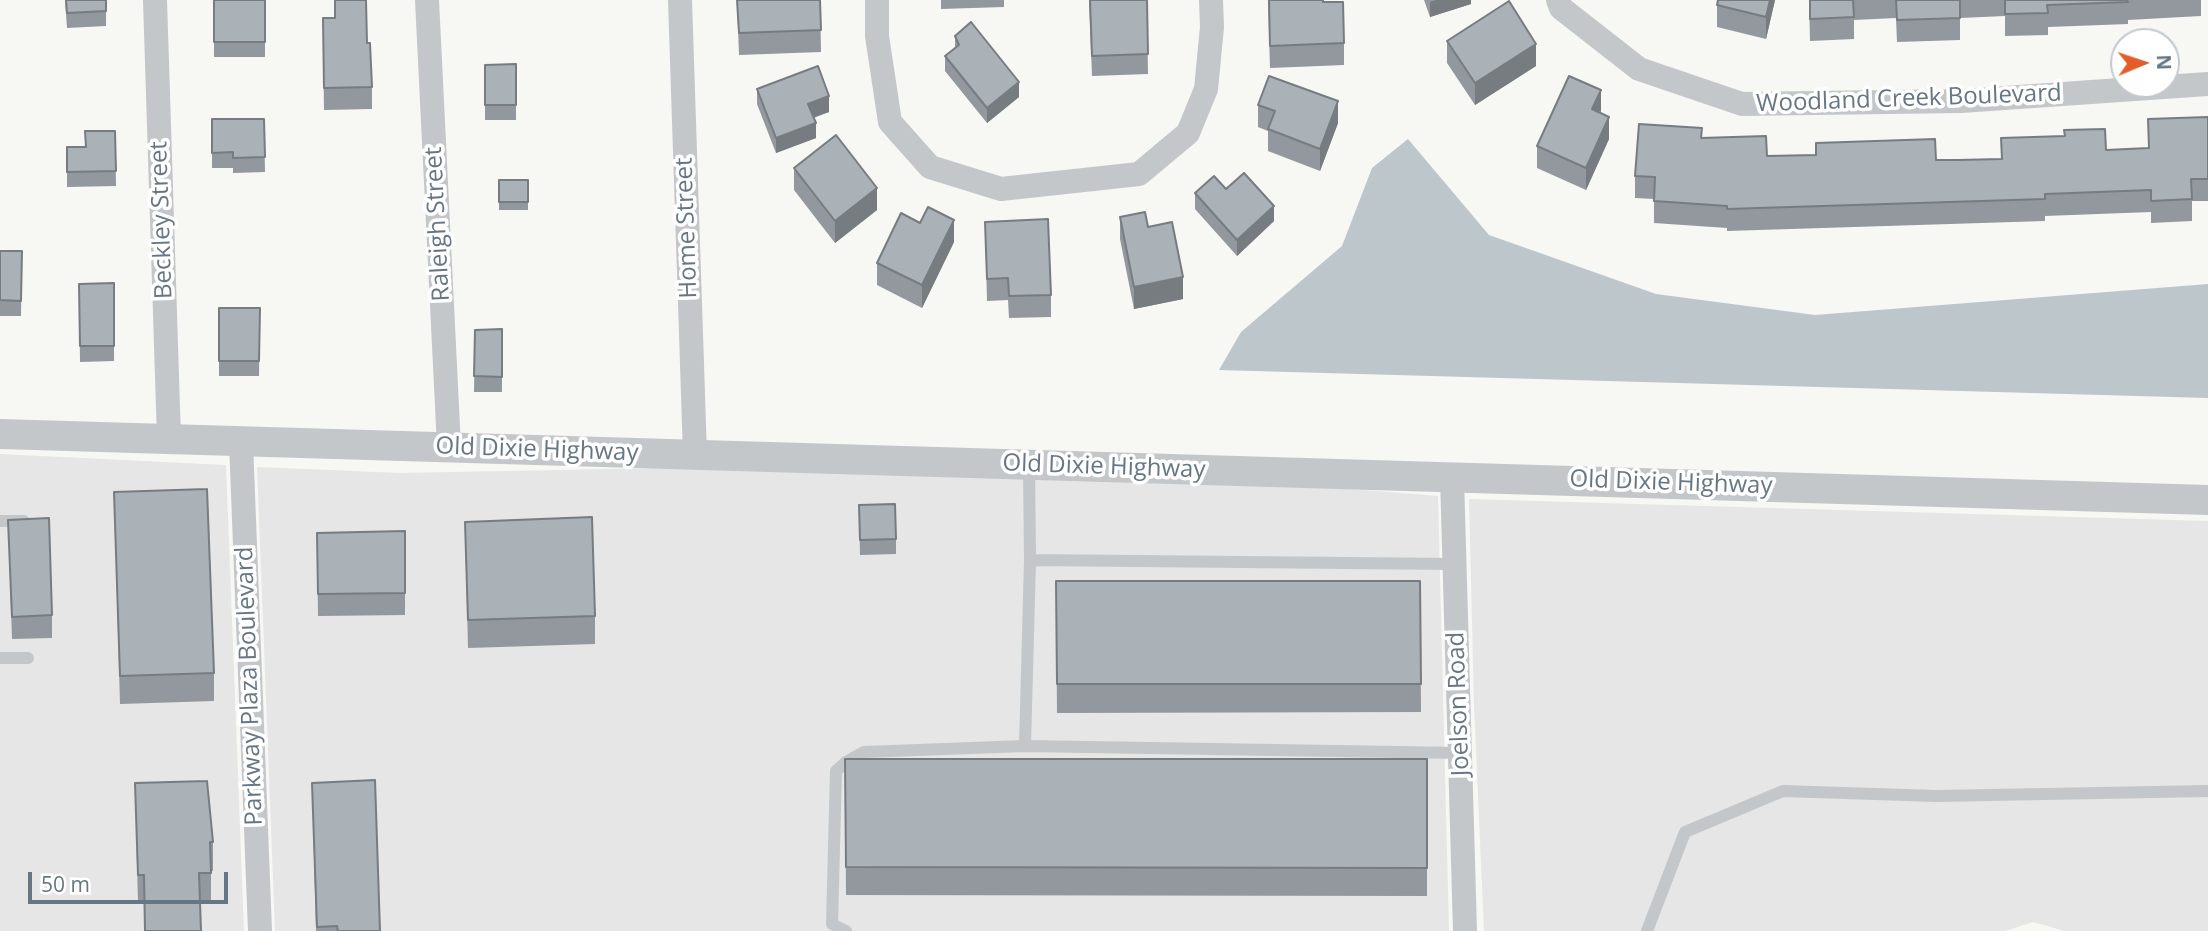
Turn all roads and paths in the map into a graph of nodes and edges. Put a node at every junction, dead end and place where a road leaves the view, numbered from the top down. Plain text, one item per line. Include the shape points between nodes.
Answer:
1 (155, 0) edge
2 (427, 0) edge
3 (680, 0) edge
4 (877, 0) edge
5 (1210, 0) edge
6 (1558, 0) edge
7 (2208, 84) edge
8 (0, 433) edge
9 (169, 439) junction
10 (241, 442) junction
11 (449, 447) junction
12 (695, 455) junction
13 (1029, 465) junction
14 (1452, 477) junction
15 (2208, 500) edge
16 (0, 521) edge
17 (34, 521) edge
18 (1030, 560) junction
19 (1455, 564) junction
20 (0, 658) edge
21 (28, 658) dead end
22 (1025, 747) junction
23 (1460, 753) junction
24 (2208, 791) edge
25 (260, 931) edge
26 (846, 931) edge
27 (1465, 931) edge
28 (1647, 931) edge

1 - 9 street, Beckley Street
2 - 11 street, Raleigh Street
3 - 12 street, Home Street
4 - 5 street via 877,36 890,122 930,167 1001,189 1139,174 1188,133 1206,89
6 - 7 street, Woodland Creek Boulevard via 1561,8 1639,69 1742,104 1961,101
8 - 9 street, Old Dixie Highway
9 - 10 street, Old Dixie Highway
10 - 11 street, Old Dixie Highway
10 - 25 street, Parkway Plaza Boulevard
11 - 12 street, Old Dixie Highway
12 - 13 street, Old Dixie Highway
13 - 14 street, Old Dixie Highway
13 - 18 lane
14 - 15 street, Old Dixie Highway
14 - 19 street, Joelson Road
16 - 17 lane
18 - 19 lane
18 - 22 lane
19 - 23 street, Joelson Road
20 - 21 lane
22 - 23 lane
22 - 26 lane via 863,752 836,771 832,924
23 - 27 street, Joelson Road
24 - 28 lane via 1936,796 1783,791 1685,832

